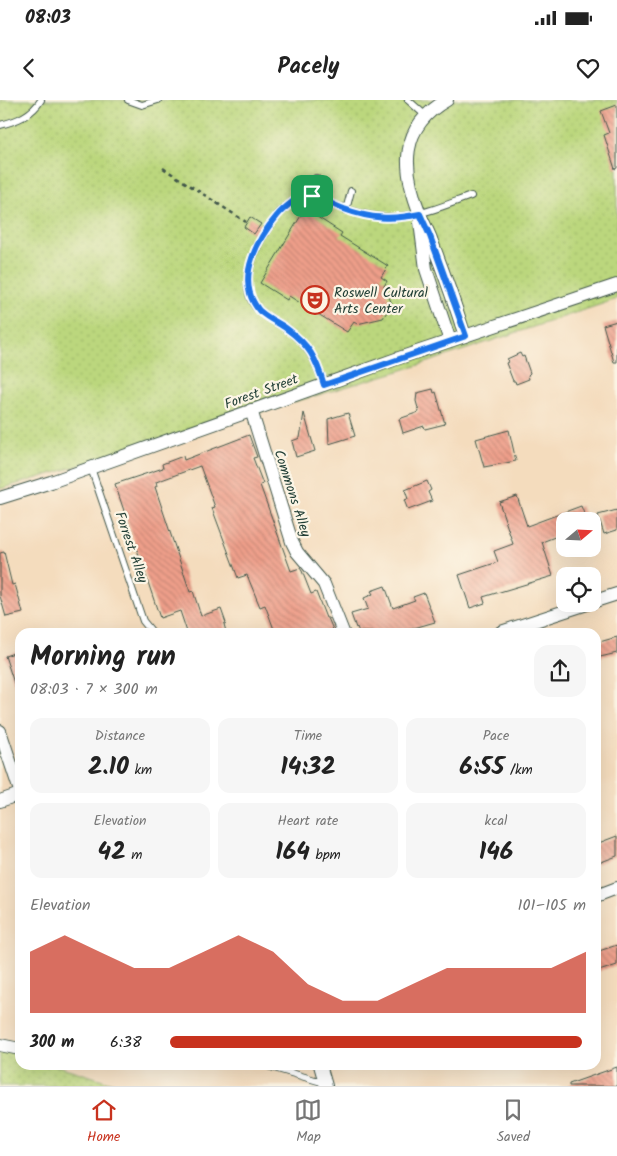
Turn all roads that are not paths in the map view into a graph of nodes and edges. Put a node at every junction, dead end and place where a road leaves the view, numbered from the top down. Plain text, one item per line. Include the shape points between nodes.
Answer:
1 (41, 100) edge
2 (128, 100) edge
3 (158, 100) edge
4 (408, 100) edge
5 (447, 100) edge
6 (426, 116) junction
7 (0, 125) edge
8 (316, 178) dead end
9 (351, 190) dead end
10 (312, 196) junction
11 (471, 196) dead end
12 (346, 210) junction
13 (420, 214) junction
14 (617, 285) edge
15 (466, 336) junction
16 (450, 341) junction
17 (324, 385) junction
18 (251, 410) junction
19 (91, 468) junction
20 (0, 498) edge
21 (617, 594) edge
22 (601, 599) edge
23 (562, 612) edge
24 (149, 628) edge
25 (341, 628) edge
26 (513, 628) edge
27 (0, 731) edge
28 (15, 778) edge
29 (15, 795) edge
30 (0, 801) edge
31 (617, 888) edge
32 (601, 894) edge
33 (0, 1045) edge
34 (15, 1048) edge
35 (280, 1070) edge
36 (321, 1070) edge
37 (325, 1084) edge

1 - 7 lane via 18,121
2 - 3 lane via 142,105
4 - 6 lane
5 - 6 street
6 - 13 street via 414,134 407,154 409,180
8 - 10 lane
9 - 12 lane
10 - 12 lane
10 - 17 lane via 300,196 277,216 254,252 247,276 250,294 259,311 307,346
11 - 13 lane
12 - 13 lane via 375,218
13 - 15 street
13 - 16 street via 426,269
14 - 15 street, Forest Street
15 - 16 street, Forest Street
16 - 17 street, Forest Street
17 - 18 street, Forest Street
18 - 19 street, Forest Street
18 - 25 street, Commons Alley via 292,542 324,584
19 - 20 street, Forest Street
19 - 24 lane, Forrest Alley via 143,620
21 - 22 street
23 - 26 street
27 - 28 street
29 - 30 street
31 - 32 street
33 - 34 street
35 - 37 lane
36 - 37 street

